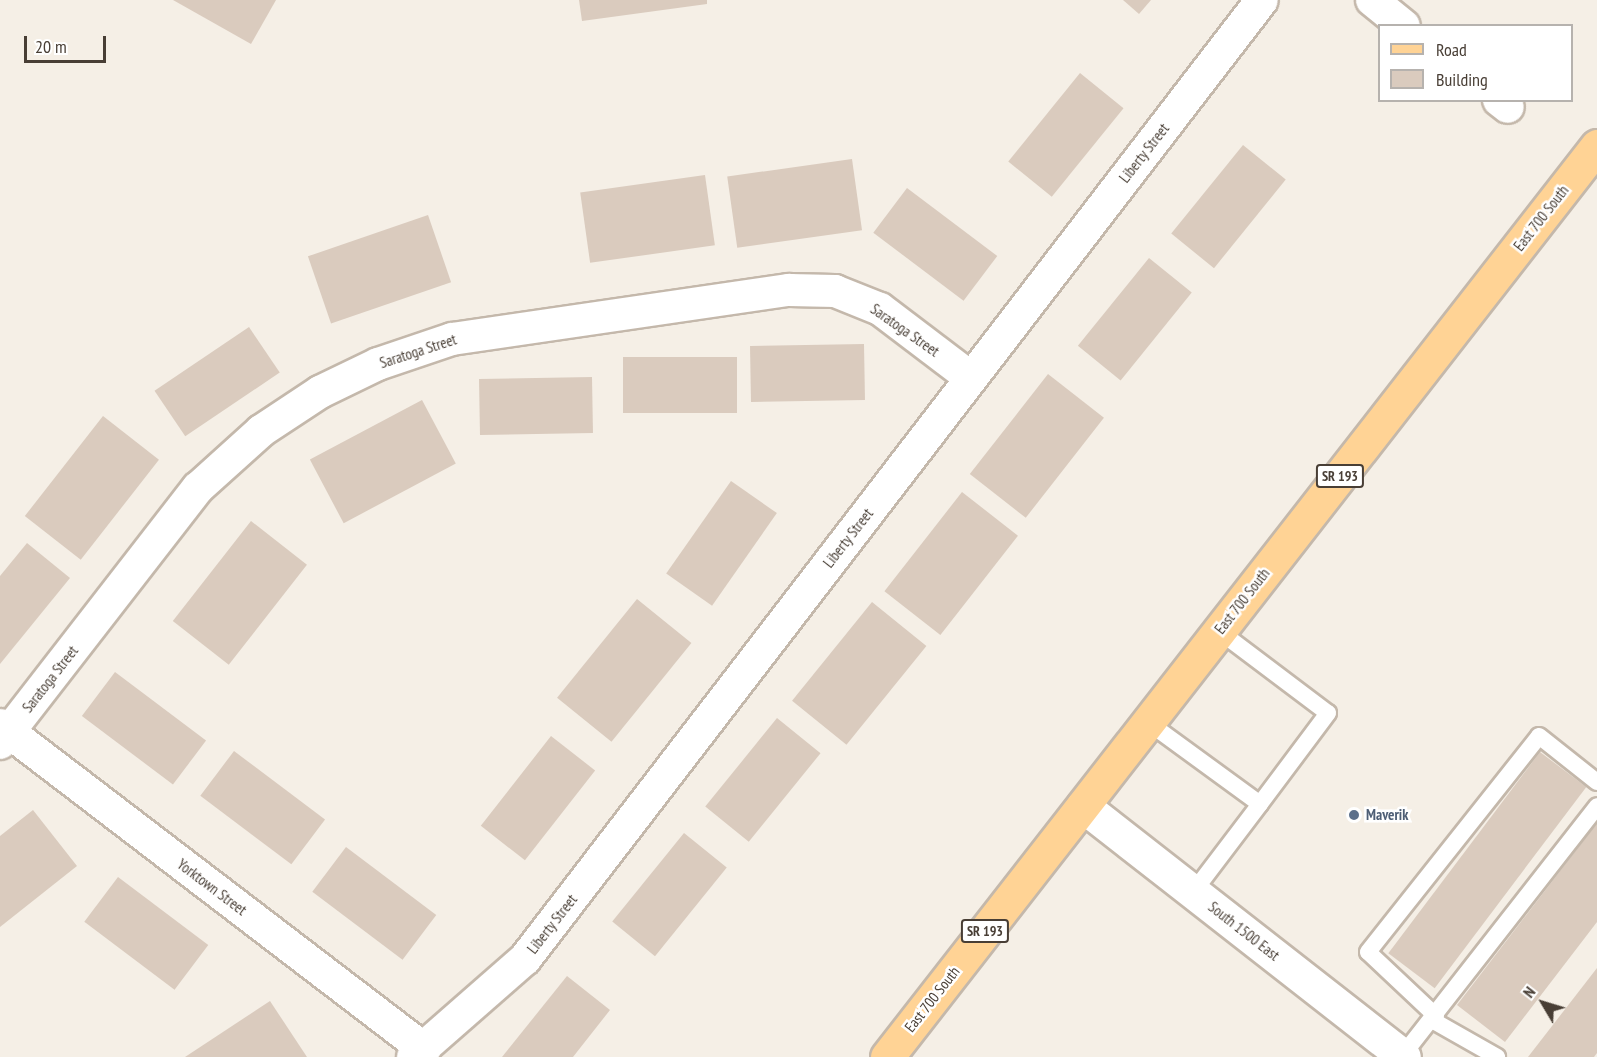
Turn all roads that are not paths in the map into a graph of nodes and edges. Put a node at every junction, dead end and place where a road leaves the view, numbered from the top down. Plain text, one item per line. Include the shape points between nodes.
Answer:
1 (1262, 0) edge
2 (1372, 0) edge
3 (1402, 24) edge
4 (1597, 146) edge
5 (971, 378) junction
6 (1219, 631) junction
7 (1149, 723) junction
8 (3, 734) edge
9 (1597, 782) edge
10 (1260, 804) junction
11 (1083, 806) junction
12 (1597, 806) edge
13 (1194, 891) junction
14 (1434, 1018) junction
15 (419, 1053) edge
16 (1403, 1056) edge
17 (887, 1057) edge
18 (1497, 1057) edge

1 - 5 street, Liberty Street
2 - 3 street
4 - 6 main road, East 700 South / SR 193
5 - 8 street, Saratoga Street via 880,309 835,291 789,290 452,339 378,364 320,392 261,431 198,488
5 - 15 street, Liberty Street via 525,958
6 - 7 main road, East 700 South / SR 193
6 - 10 lane via 1328,713
7 - 10 lane
7 - 11 main road, East 700 South / SR 193
8 - 15 street, Yorktown Street
9 - 14 lane via 1539,736 1368,952
10 - 13 lane
11 - 13 street, South 1500 East
11 - 17 main road, East 700 South / SR 193
12 - 14 lane
13 - 16 street, South 1500 East
14 - 16 lane
14 - 18 lane

